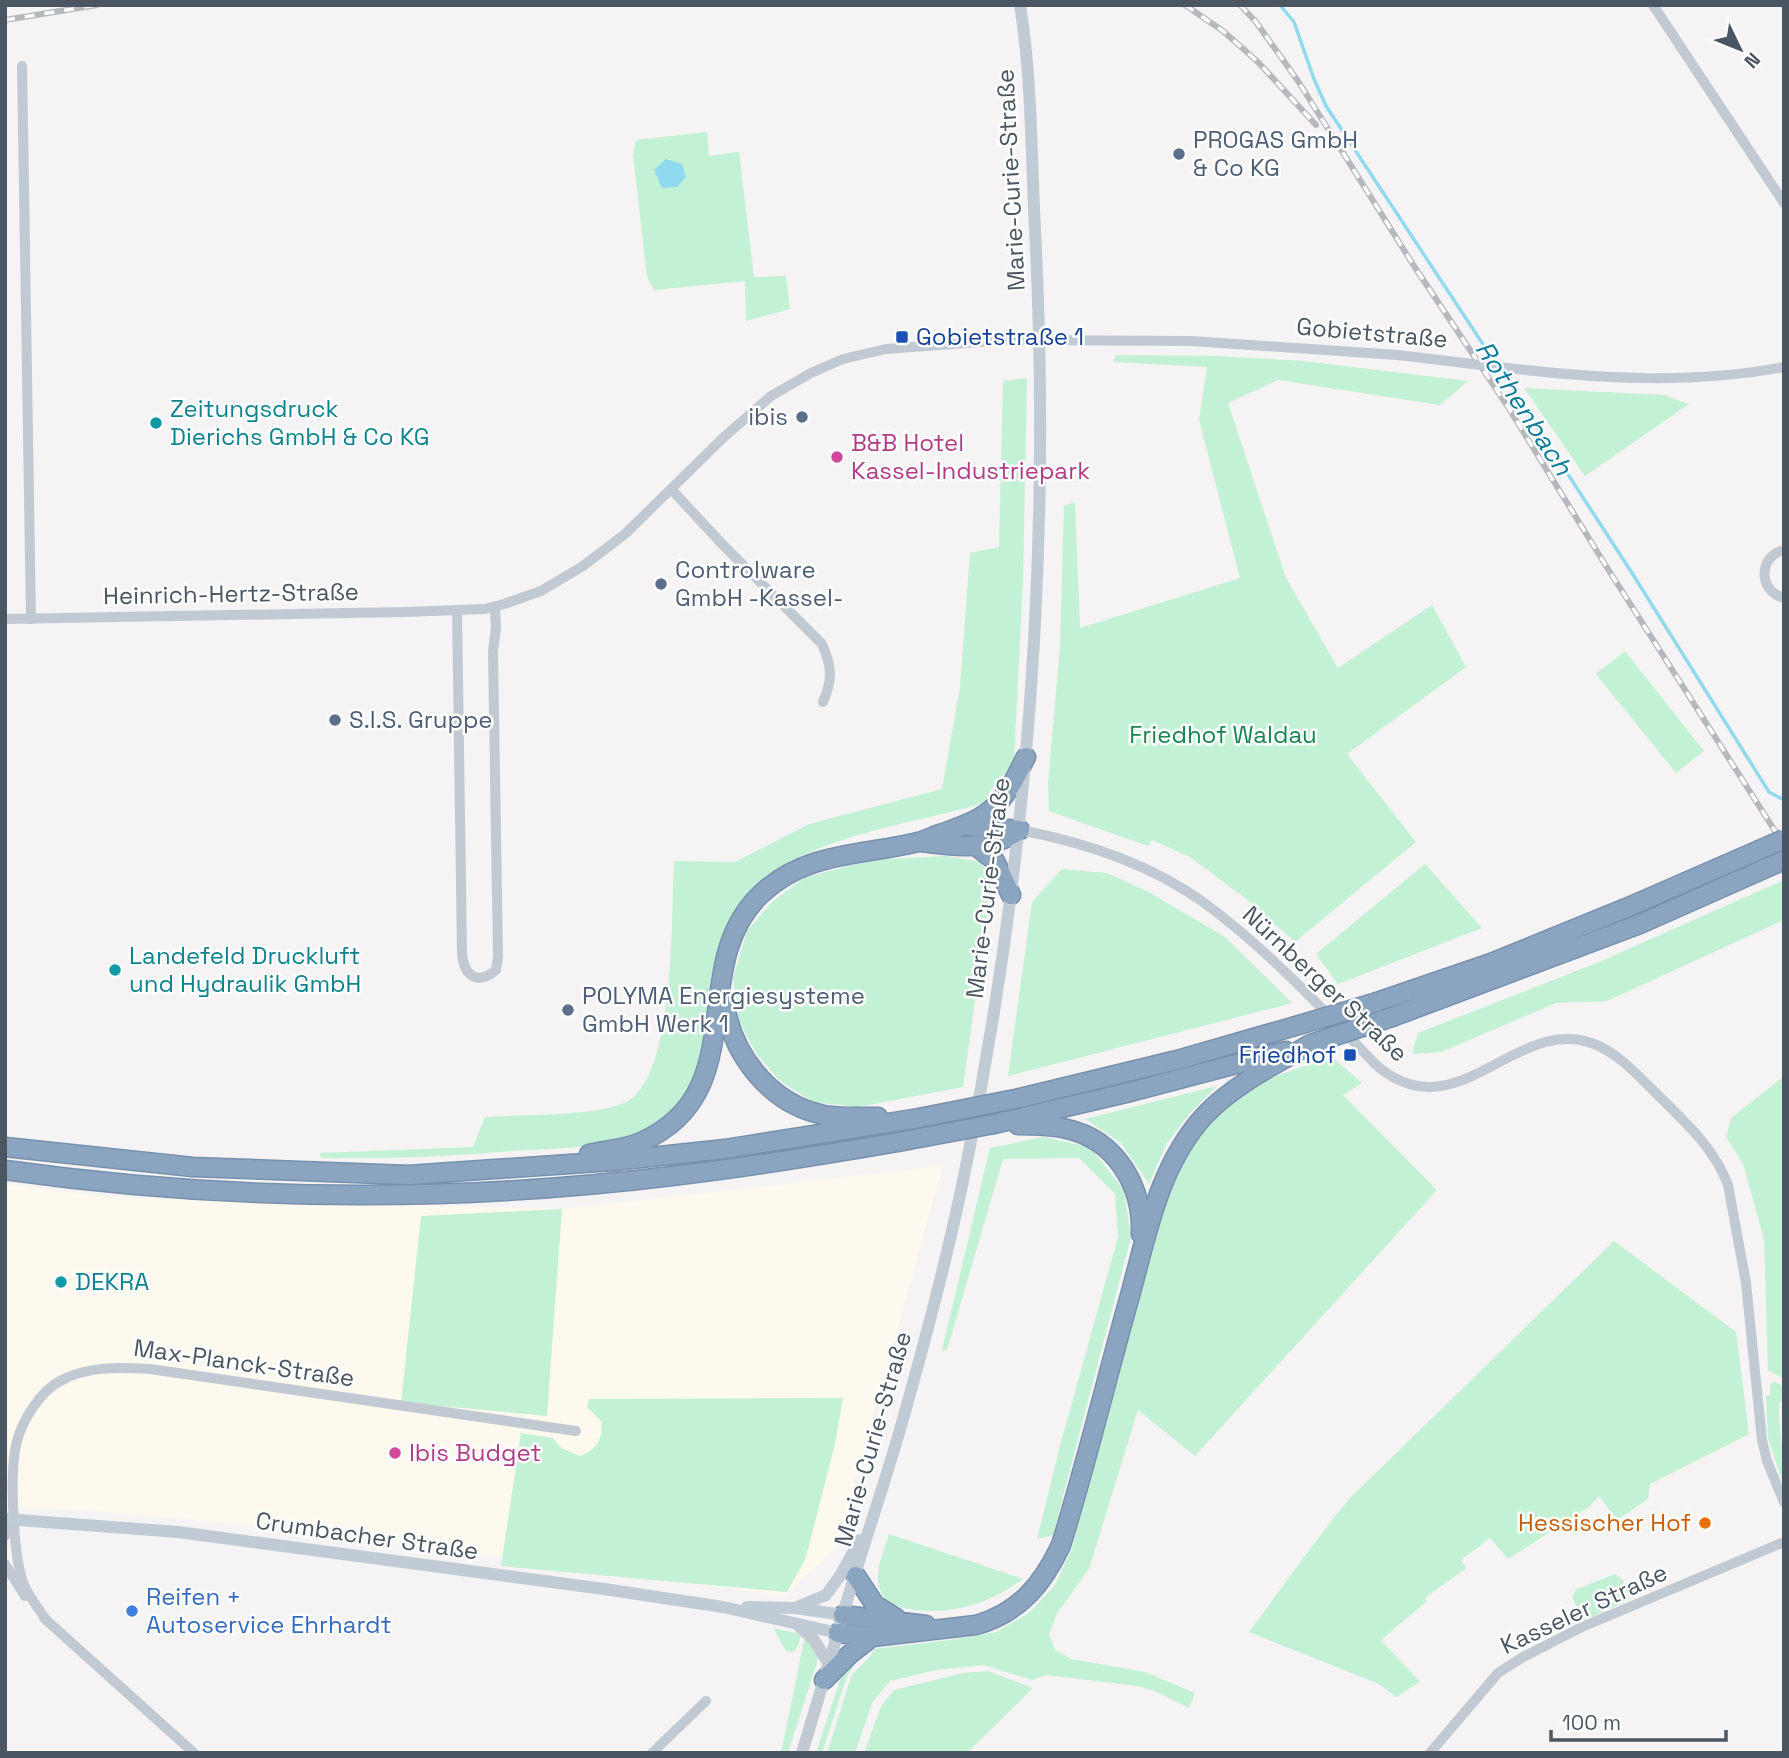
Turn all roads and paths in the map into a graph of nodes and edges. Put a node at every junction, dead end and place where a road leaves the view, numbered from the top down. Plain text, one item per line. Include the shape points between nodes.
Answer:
1 (1020, 5) edge
2 (1653, 5) edge
3 (22, 66) dead end
4 (1784, 203) edge
5 (1040, 340) junction
6 (1784, 366) edge
7 (671, 489) junction
8 (1784, 550) edge
9 (1784, 598) edge
10 (495, 607) junction
11 (457, 611) junction
12 (5, 619) edge
13 (31, 619) junction
14 (823, 702) dead end
15 (1026, 757) junction
16 (965, 826) junction
17 (1020, 830) junction
18 (1784, 839) edge
19 (919, 842) junction
20 (977, 847) junction
21 (1776, 864) edge
22 (1011, 895) junction
23 (721, 979) junction
24 (1311, 1044) junction
25 (908, 1119) junction
26 (1014, 1122) junction
27 (5, 1147) edge
28 (5, 1170) edge
29 (497, 1171) junction
30 (1139, 1252) junction
31 (576, 1431) dead end
32 (1784, 1502) edge
33 (872, 1518) junction
34 (10, 1519) edge
35 (5, 1536) edge
36 (1784, 1542) edge
37 (5, 1563) edge
38 (856, 1576) junction
39 (723, 1607) junction
40 (795, 1608) junction
41 (843, 1615) junction
42 (903, 1621) junction
43 (48, 1622) junction
44 (799, 1626) junction
45 (947, 1628) junction
46 (838, 1633) junction
47 (872, 1637) junction
48 (826, 1672) junction
49 (706, 1700) dead end
50 (194, 1753) edge
51 (652, 1753) edge
52 (802, 1753) edge
53 (1430, 1753) edge

1 - 5 main road, Marie-Curie-Straße
2 - 4 street
3 - 13 street
5 - 6 street, Gobietstraße, bridge via 1274,345 1560,374 1656,378 1716,376
5 - 7 street, Heinrich-Hertz-Straße via 886,349 843,359 771,396
5 - 15 main road, Marie-Curie-Straße via 1041,489
7 - 10 street, Heinrich-Hertz-Straße via 625,534 583,566 541,591
7 - 14 street via 822,644 830,663 830,685
8 - 9 street via 1770,557 1763,572 1771,590
10 - 11 street, Heinrich-Hertz-Straße
10 - 11 street via 498,957 496,971 477,978 467,973 463,962
11 - 13 street, Heinrich-Hertz-Straße
12 - 13 street, Heinrich-Hertz-Straße
15 - 16 highway via 995,806
15 - 17 main road, Marie-Curie-Straße
16 - 17 highway
16 - 19 highway
17 - 20 highway
17 - 22 main road, Marie-Curie-Straße
17 - 32 street, Nürnberger Straße via 1115,856 1203,902 1283,969 1386,1073 1406,1084 1461,1081 1525,1049 1555,1040 1586,1041 1622,1060 1697,1133 1715,1156 1728,1185 1746,1283 1762,1440
18 - 25 highway, bridge via 1491,963 1377,1002 1177,1060
19 - 20 highway
19 - 23 highway via 830,857 783,877 745,911 732,933
20 - 22 highway via 995,861
21 - 24 highway, bridge via 1640,924
22 - 33 main road, Marie-Curie-Straße via 967,1164 903,1421
23 - 25 highway via 729,1025 740,1052 777,1093 824,1115
23 - 29 highway via 704,1079 688,1107 671,1124 638,1143
24 - 26 highway
24 - 30 highway via 1235,1089 1194,1128 1169,1168
25 - 29 highway via 725,1149
26 - 28 highway, bridge via 672,1176 434,1194 222,1191
26 - 30 highway via 1075,1131 1114,1156 1137,1195
27 - 29 highway via 206,1167 408,1175
30 - 45 highway via 1073,1507 1048,1573 1022,1602 993,1620
31 - 34 street, Max-Planck-Straße via 150,1369 87,1371 58,1381 22,1426 15,1452
33 - 38 main road, Marie-Curie-Straße
33 - 40 main road, Crumbacher Straße via 826,1595
34 - 35 street
34 - 39 main road, Crumbacher Straße via 178,1532
34 - 43 street, Max-Planck-Straße via 24,1586
36 - 53 street, Kasseler Straße via 1582,1627 1523,1657 1498,1673
37 - 43 street
38 - 41 main road, Marie-Curie-Straße
38 - 42 highway via 875,1605
39 - 40 main road, Crumbacher Straße
39 - 44 main road, Crumbacher Straße
40 - 41 main road, Crumbacher Straße
41 - 42 highway
41 - 46 main road, Marie-Curie-Straße
42 - 45 highway
43 - 50 street
44 - 46 main road, Crumbacher Straße
44 - 48 street via 814,1640
45 - 47 highway
46 - 47 highway
46 - 48 street, Marie-Curie-Straße
47 - 48 highway
48 - 52 street, Marie-Curie-Straße
49 - 51 street

